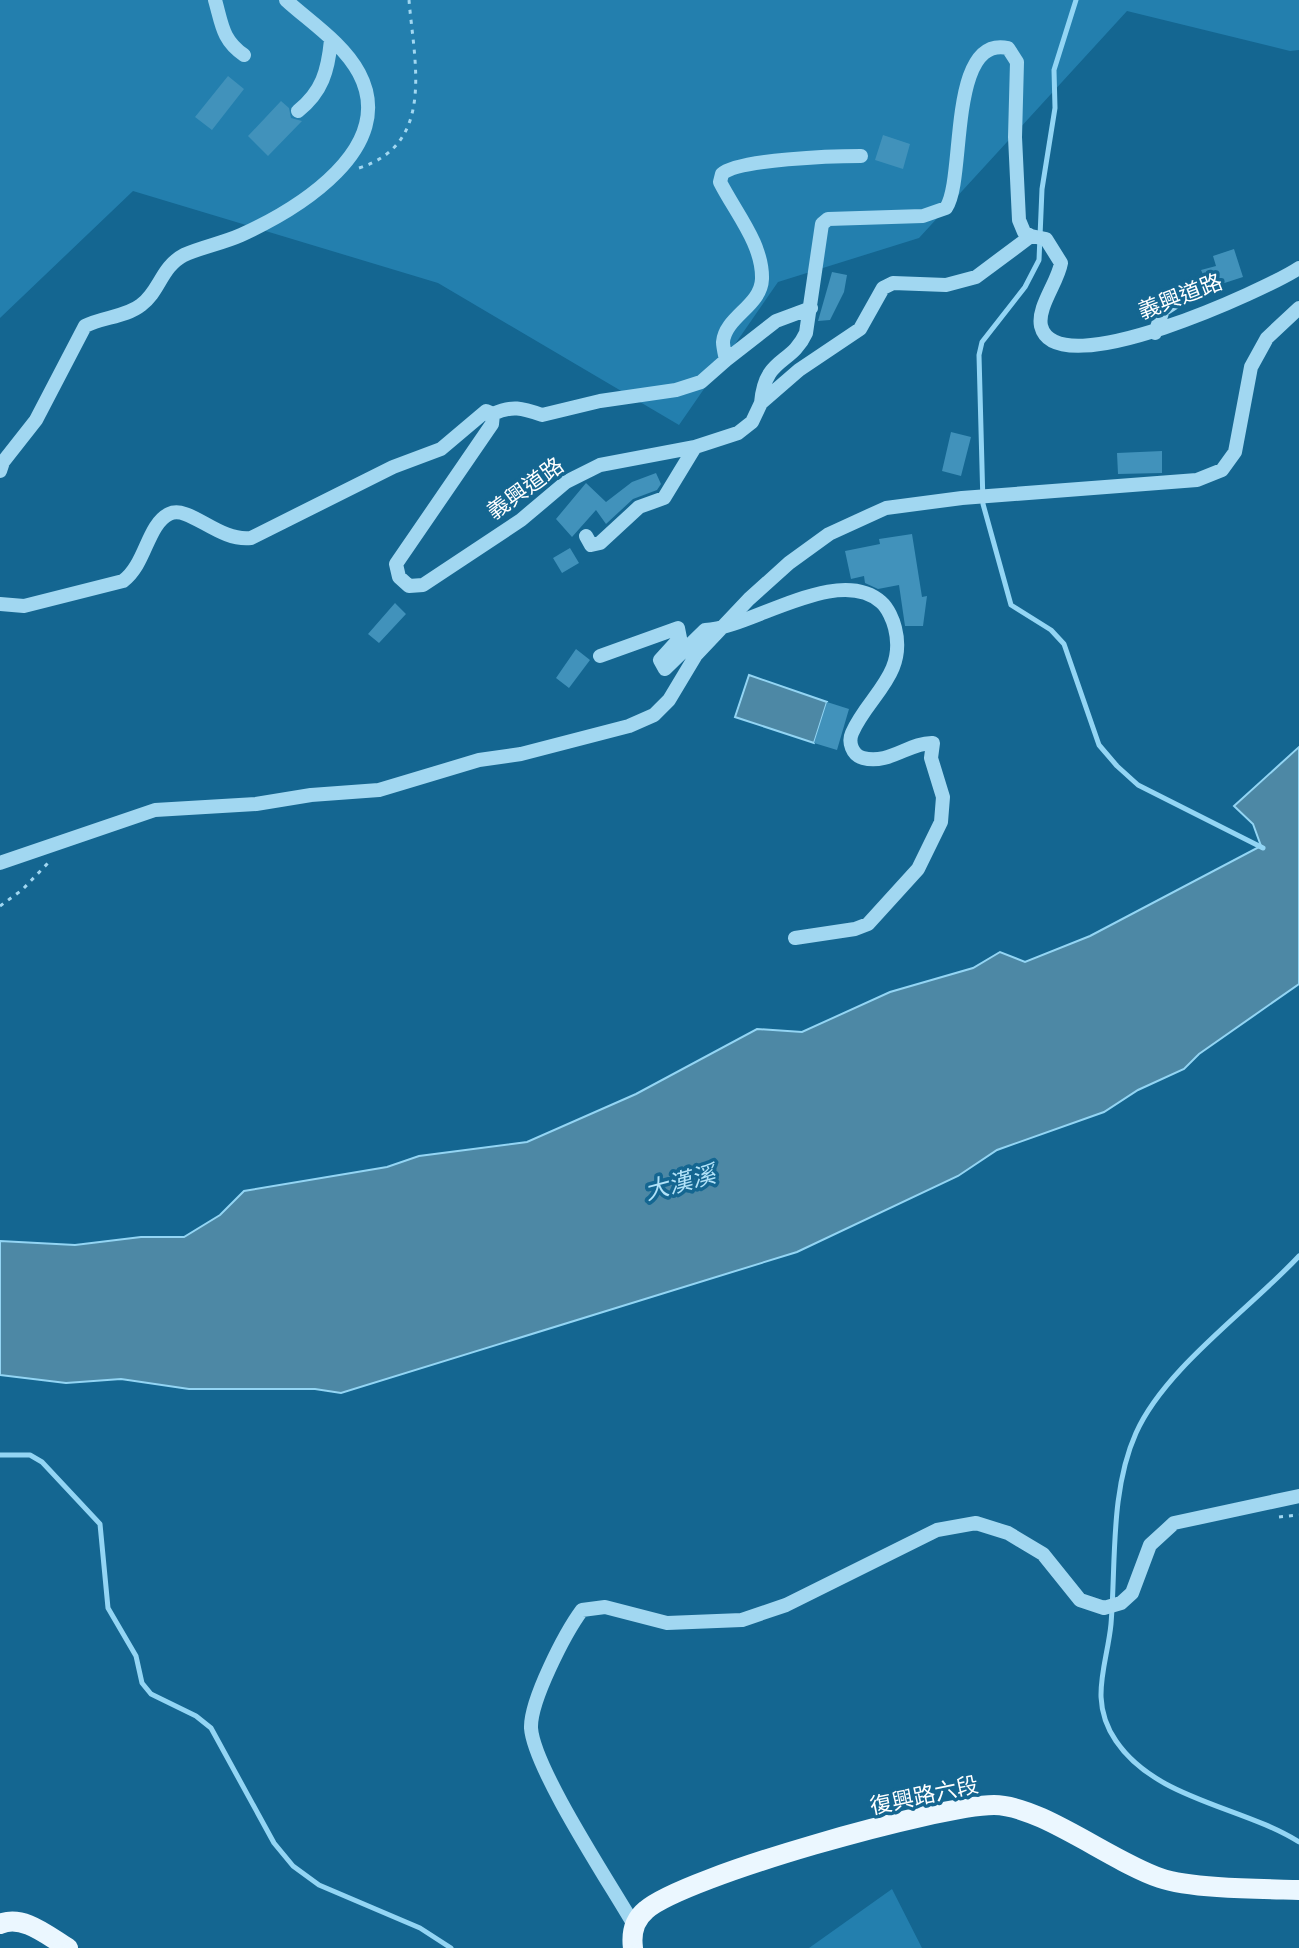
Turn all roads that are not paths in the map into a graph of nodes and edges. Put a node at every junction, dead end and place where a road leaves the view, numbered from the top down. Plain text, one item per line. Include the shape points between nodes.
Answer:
1 (215, 0) edge
2 (286, 0) edge
3 (331, 40) junction
4 (244, 55) dead end
5 (298, 111) dead end
6 (861, 156) dead end
7 (1031, 236) junction
8 (1299, 268) edge
9 (1200, 286) dead end
10 (811, 308) junction
11 (1299, 308) edge
12 (1155, 333) junction
13 (726, 360) junction
14 (761, 403) junction
15 (493, 414) junction
16 (695, 447) junction
17 (0, 471) edge
18 (586, 536) dead end
19 (0, 604) edge
20 (719, 629) junction
21 (600, 656) dead end
22 (0, 863) edge
23 (795, 938) dead end
24 (1299, 1496) edge
25 (1299, 1890) edge
26 (0, 1924) edge
27 (634, 1925) junction
28 (68, 1948) edge
29 (633, 1948) edge

1 - 4 street via 222,33
2 - 3 street
3 - 5 street via 327,74
3 - 17 street via 360,75 366,97 362,139 339,170 276,216 171,263 141,305 85,326 36,420
6 - 13 street via 738,166 722,174 720,182 754,244 762,281 727,332
7 - 10 street via 1019,220 1017,62 1008,48 999,46 981,56 971,72 956,144 956,189 946,208 923,216 828,219 822,224
7 - 12 street, 義興道路 via 1046,239 1061,263 1043,310 1041,326 1049,339 1067,346
7 - 14 street, 義興道路 via 976,277 946,285 893,283 883,288 860,329
8 - 12 street, 義興道路
9 - 12 street via 1163,310
10 - 13 street via 776,321
10 - 14 street via 802,341 767,374
11 - 20 street via 1267,338 1251,367 1235,452 1222,470 1183,482 886,508 829,534 789,563
13 - 15 street via 701,382 676,390 542,415 518,407
14 - 16 street, 義興道路 via 752,422 738,433
15 - 16 street, 義興道路 via 492,424 396,564 399,577 409,586 444,573 566,482 600,465
15 - 19 street via 477,416 441,449 393,467 251,538 226,537 187,513 173,511 153,532 137,571 123,581 24,606
16 - 18 street via 664,498 639,507 600,543 591,545
20 - 21 street via 705,630 665,669 660,660 680,638 678,628
20 - 22 street via 669,700 654,715 629,726 479,760 379,790 155,810
20 - 23 street via 838,590 880,601 893,620 897,656 850,743 863,758 887,758 929,742 934,745 931,758 943,797 941,822 918,869 868,924
24 - 27 street via 1174,1523 1150,1545 1132,1593 1104,1608 1080,1600 1043,1554 1008,1533 976,1523 937,1530 786,1605 742,1620 667,1623 605,1607 582,1610 533,1703 531,1731 549,1777
25 - 27 main road, 復興路六段 via 1162,1880 1028,1813 994,1805 909,1819 702,1880 644,1911
26 - 28 main road via 10,1920 30,1925
27 - 29 main road

